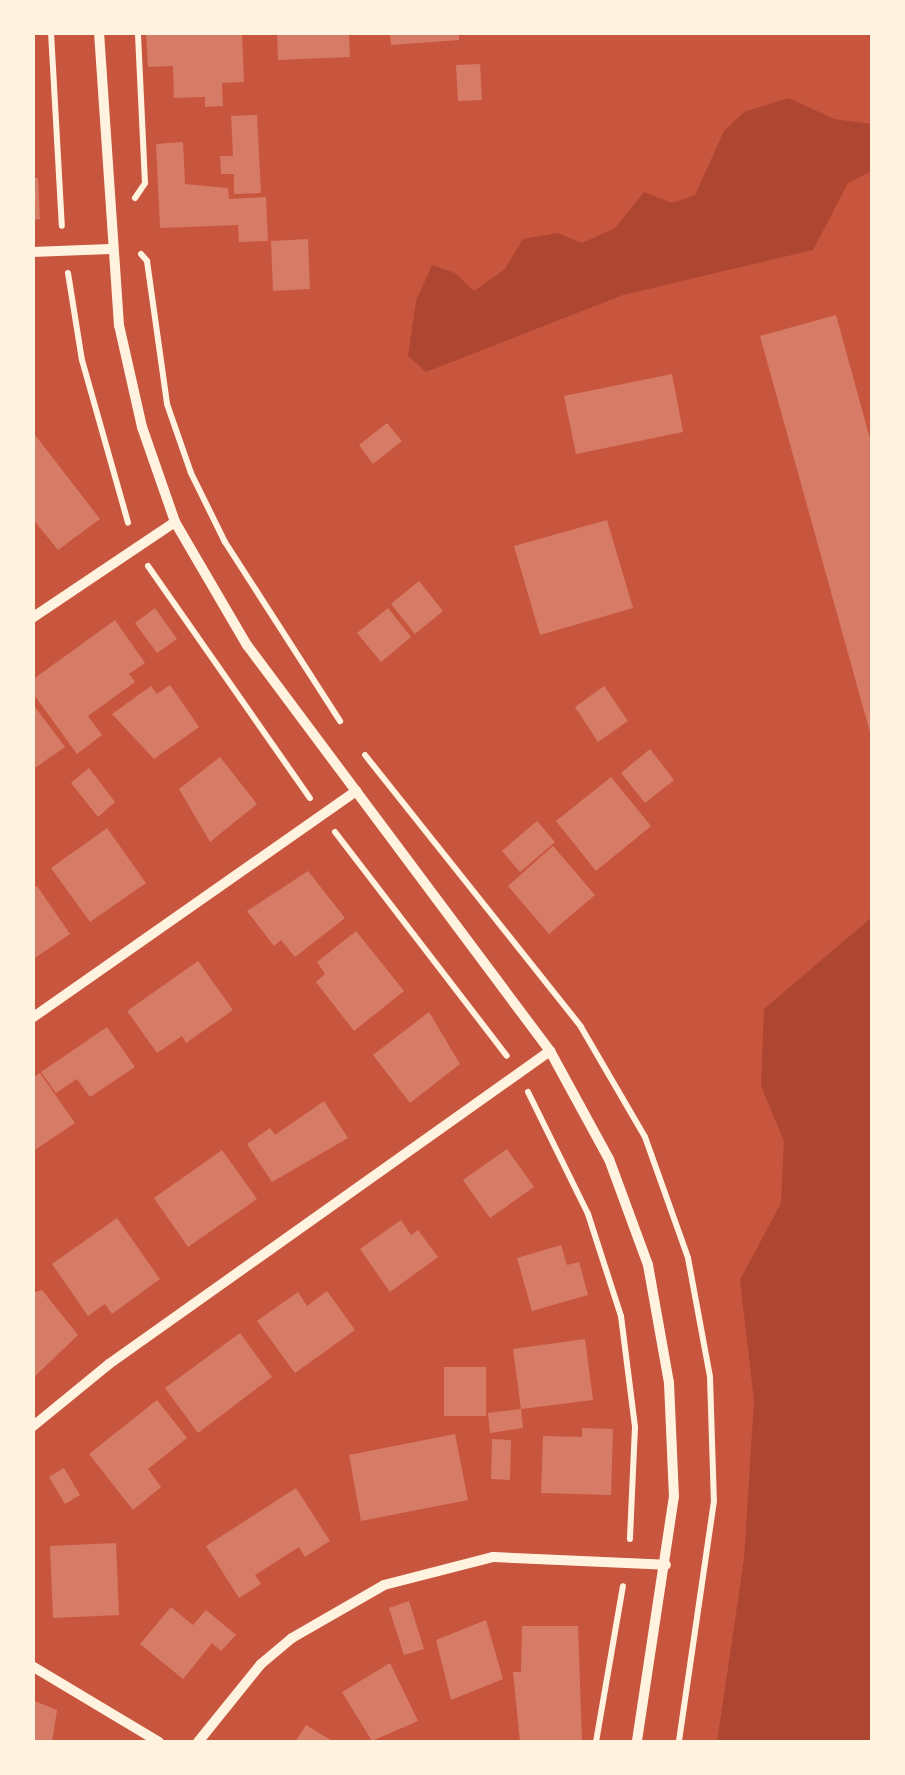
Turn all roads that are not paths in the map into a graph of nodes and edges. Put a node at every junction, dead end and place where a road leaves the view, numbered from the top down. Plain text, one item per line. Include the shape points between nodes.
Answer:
1 (99, 32) edge
2 (110, 248) junction
3 (32, 252) edge
4 (175, 522) junction
5 (32, 618) edge
6 (356, 791) junction
7 (32, 1018) edge
8 (550, 1052) junction
9 (32, 1427) edge
10 (666, 1564) junction
11 (32, 1666) edge
12 (159, 1742) edge
13 (198, 1742) edge
14 (637, 1742) edge

1 - 2 street
2 - 3 street
2 - 4 street via 131,389
4 - 5 street
4 - 6 street via 247,645
6 - 7 street
6 - 8 street
8 - 9 street via 110,1364
8 - 10 street via 609,1159 654,1292 674,1460
10 - 13 street via 493,1558 384,1585 292,1638 261,1664
10 - 14 street
11 - 12 street

